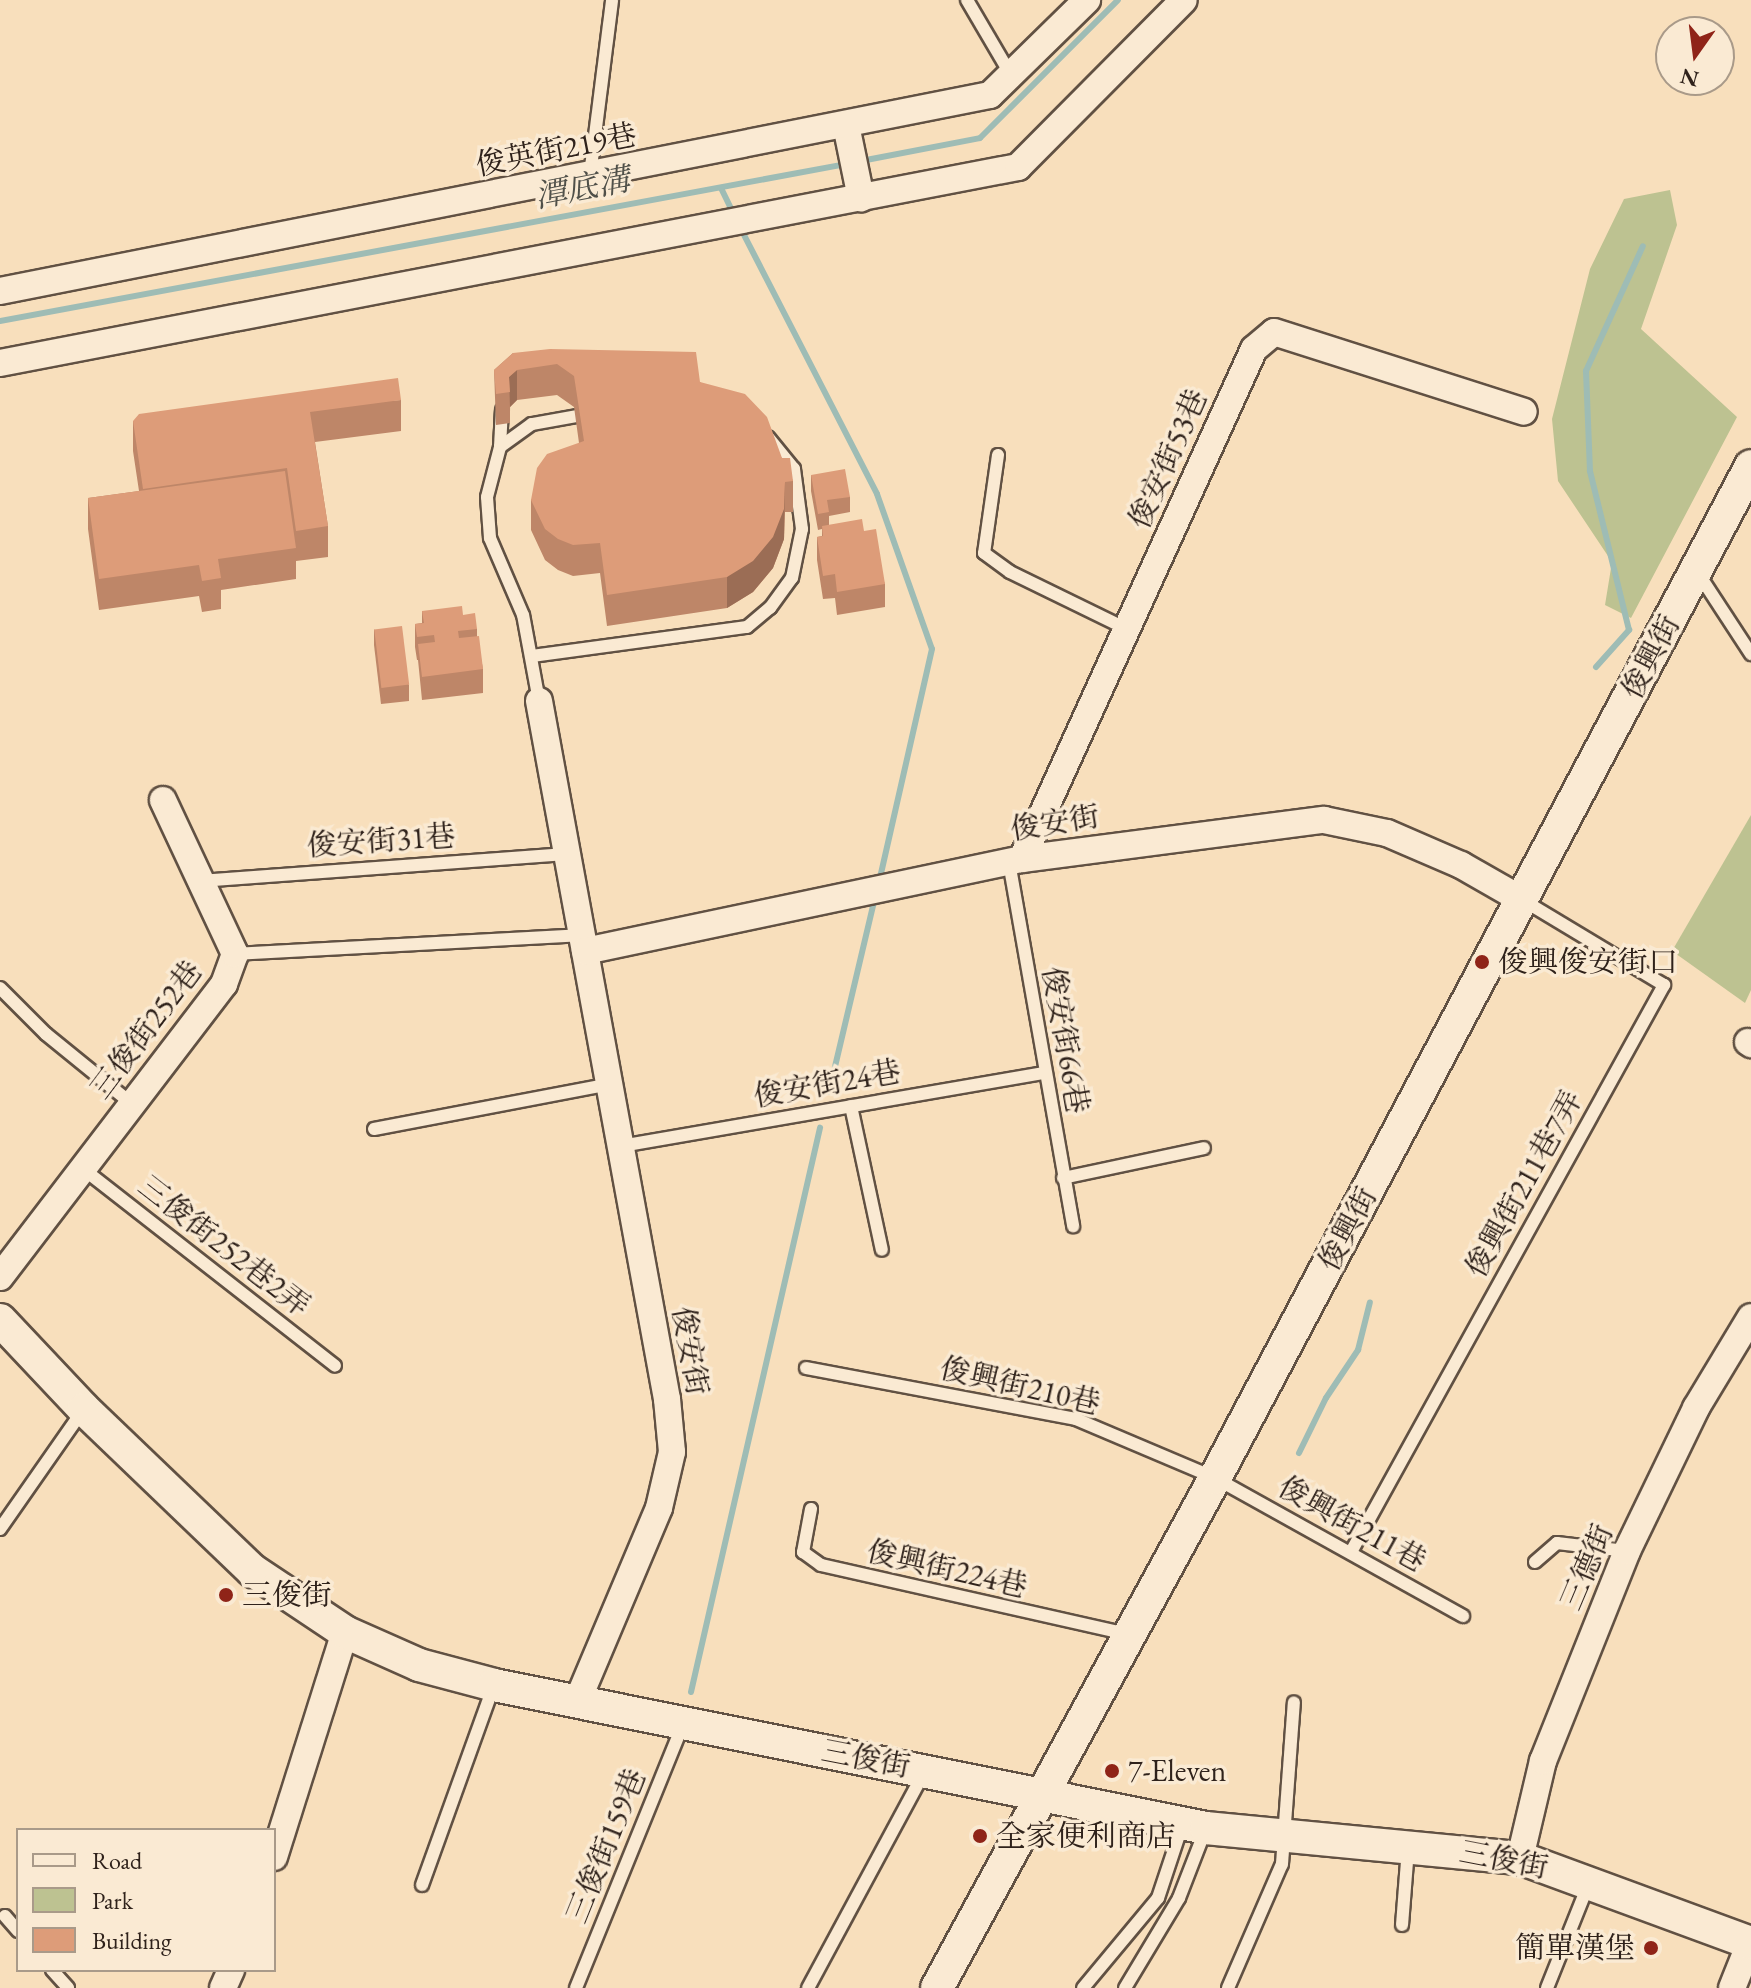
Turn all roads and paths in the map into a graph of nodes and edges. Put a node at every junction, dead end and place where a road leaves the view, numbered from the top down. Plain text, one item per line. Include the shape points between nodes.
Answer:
1 (612, 0) edge
2 (967, 0) edge
3 (1087, 0) edge
4 (1184, 0) edge
5 (1011, 75) junction
6 (846, 125) junction
7 (590, 176) junction
8 (861, 198) junction
9 (0, 291) edge
10 (0, 363) edge
11 (510, 393) edge
12 (587, 403) edge
13 (1524, 412) dead end
14 (759, 430) edge
15 (500, 447) junction
16 (998, 455) dead end
17 (1751, 466) edge
18 (1696, 571) junction
19 (1127, 629) junction
20 (1751, 654) edge
21 (532, 656) junction
22 (539, 701) joint
23 (163, 800) dead end
24 (567, 854) junction
25 (1015, 860) junction
26 (199, 881) junction
27 (1524, 901) junction
28 (584, 943) junction
29 (235, 954) junction
30 (0, 988) edge
31 (1043, 1073) junction
32 (610, 1084) junction
33 (131, 1103) junction
34 (851, 1106) junction
35 (374, 1129) dead end
36 (621, 1146) junction
37 (1204, 1148) dead end
38 (82, 1168) junction
39 (1063, 1178) junction
40 (1073, 1226) dead end
41 (882, 1250) dead end
42 (0, 1277) edge
43 (1751, 1317) edge
44 (0, 1320) edge
45 (335, 1366) dead end
46 (806, 1368) dead end
47 (84, 1409) junction
48 (1215, 1478) junction
49 (811, 1509) dead end
50 (0, 1529) edge
51 (1627, 1551) junction
52 (1351, 1552) junction
53 (1535, 1562) dead end
54 (1463, 1616) dead end
55 (345, 1632) junction
56 (1128, 1634) junction
57 (494, 1685) junction
58 (577, 1702) junction
59 (1294, 1702) dead end
60 (684, 1723) junction
61 (925, 1771) junction
62 (1040, 1793) junction
63 (1194, 1826) junction
64 (1285, 1837) junction
65 (1409, 1845) junction
66 (276, 1851) edge
67 (1520, 1858) junction
68 (1590, 1881) junction
69 (422, 1885) dead end
70 (5, 1916) dead end
71 (1402, 1925) dead end
72 (16, 1929) edge
73 (1751, 1943) edge
74 (54, 1972) edge
75 (68, 1988) edge
76 (576, 1988) edge
77 (808, 1988) edge
78 (937, 1988) edge
79 (1083, 1988) edge
80 (1125, 1988) edge
81 (1228, 1988) edge
82 (1547, 1988) edge
83 (1732, 1988) edge

1 - 7 lane
2 - 5 lane
3 - 5 street, 俊英街219巷
4 - 8 street via 1018,167
5 - 6 street, 俊英街219巷 via 990,95
6 - 7 street, 俊英街219巷
6 - 8 street
7 - 9 street, 俊英街219巷
8 - 10 street
11 - 15 lane via 502,404
12 - 15 lane via 583,417 532,424
13 - 19 street, 俊安街53巷 via 1274,332 1254,349
14 - 21 lane via 794,469 802,529 792,578 770,608 747,627
15 - 21 lane via 487,497 490,538 523,615
16 - 19 lane via 984,553 1010,572
17 - 18 street, 俊興街
18 - 20 lane
18 - 27 street, 俊興街
19 - 25 street, 俊安街53巷
21 - 22 lane
22 - 24 street, 俊安街
23 - 26 street, 三俊街252巷
24 - 26 lane, 俊安街31巷
24 - 28 street, 俊安街
25 - 27 street, 俊安街 via 1324,820 1387,833 1461,865
25 - 28 street, 俊安街
25 - 31 lane, 俊安街66巷
26 - 29 street, 三俊街252巷
27 - 48 street, 俊興街
27 - 52 lane, 俊興街211巷7弄 via 1664,985
28 - 29 lane
28 - 32 street, 俊安街
29 - 33 street, 三俊街252巷 via 224,984
30 - 33 lane via 46,1034
31 - 34 lane, 俊安街24巷
31 - 39 lane, 俊安街66巷
32 - 35 lane
32 - 36 street, 俊安街
33 - 38 street, 三俊街252巷
34 - 36 lane, 俊安街24巷
34 - 41 lane
36 - 58 street, 俊安街 via 672,1452 659,1508
37 - 39 lane
38 - 42 street, 三俊街252巷
38 - 45 lane, 三俊街252巷2弄
39 - 40 lane, 俊安街66巷
43 - 51 street, 三德街 via 1696,1408
44 - 47 street, 三俊街
46 - 48 lane, 俊興街210巷 via 1076,1419
47 - 50 lane
47 - 55 street, 三俊街 via 252,1570
48 - 52 lane, 俊興街211巷
48 - 56 street, 俊興街
49 - 56 lane, 俊興街224巷 via 803,1552 821,1565
51 - 53 lane via 1557,1543
51 - 67 street, 三德街 via 1543,1761
52 - 54 lane, 俊興街211巷
55 - 57 street, 三俊街 via 419,1665
55 - 66 street
56 - 62 street, 俊興街
57 - 58 street, 三俊街
57 - 69 lane
58 - 60 street, 三俊街
59 - 64 lane
60 - 61 street, 三俊街
60 - 76 lane, 三俊街159巷
61 - 62 street, 三俊街
61 - 77 lane
62 - 63 street, 三俊街
62 - 78 street, 俊興街
63 - 64 street, 三俊街
63 - 79 lane via 1158,1898
63 - 80 lane via 1179,1898
64 - 65 street, 三俊街
64 - 81 lane via 1282,1864
65 - 67 street, 三俊街
65 - 71 lane
67 - 68 street, 三俊街
68 - 73 street, 三俊街
68 - 82 lane
70 - 72 lane
73 - 83 street
74 - 75 lane

